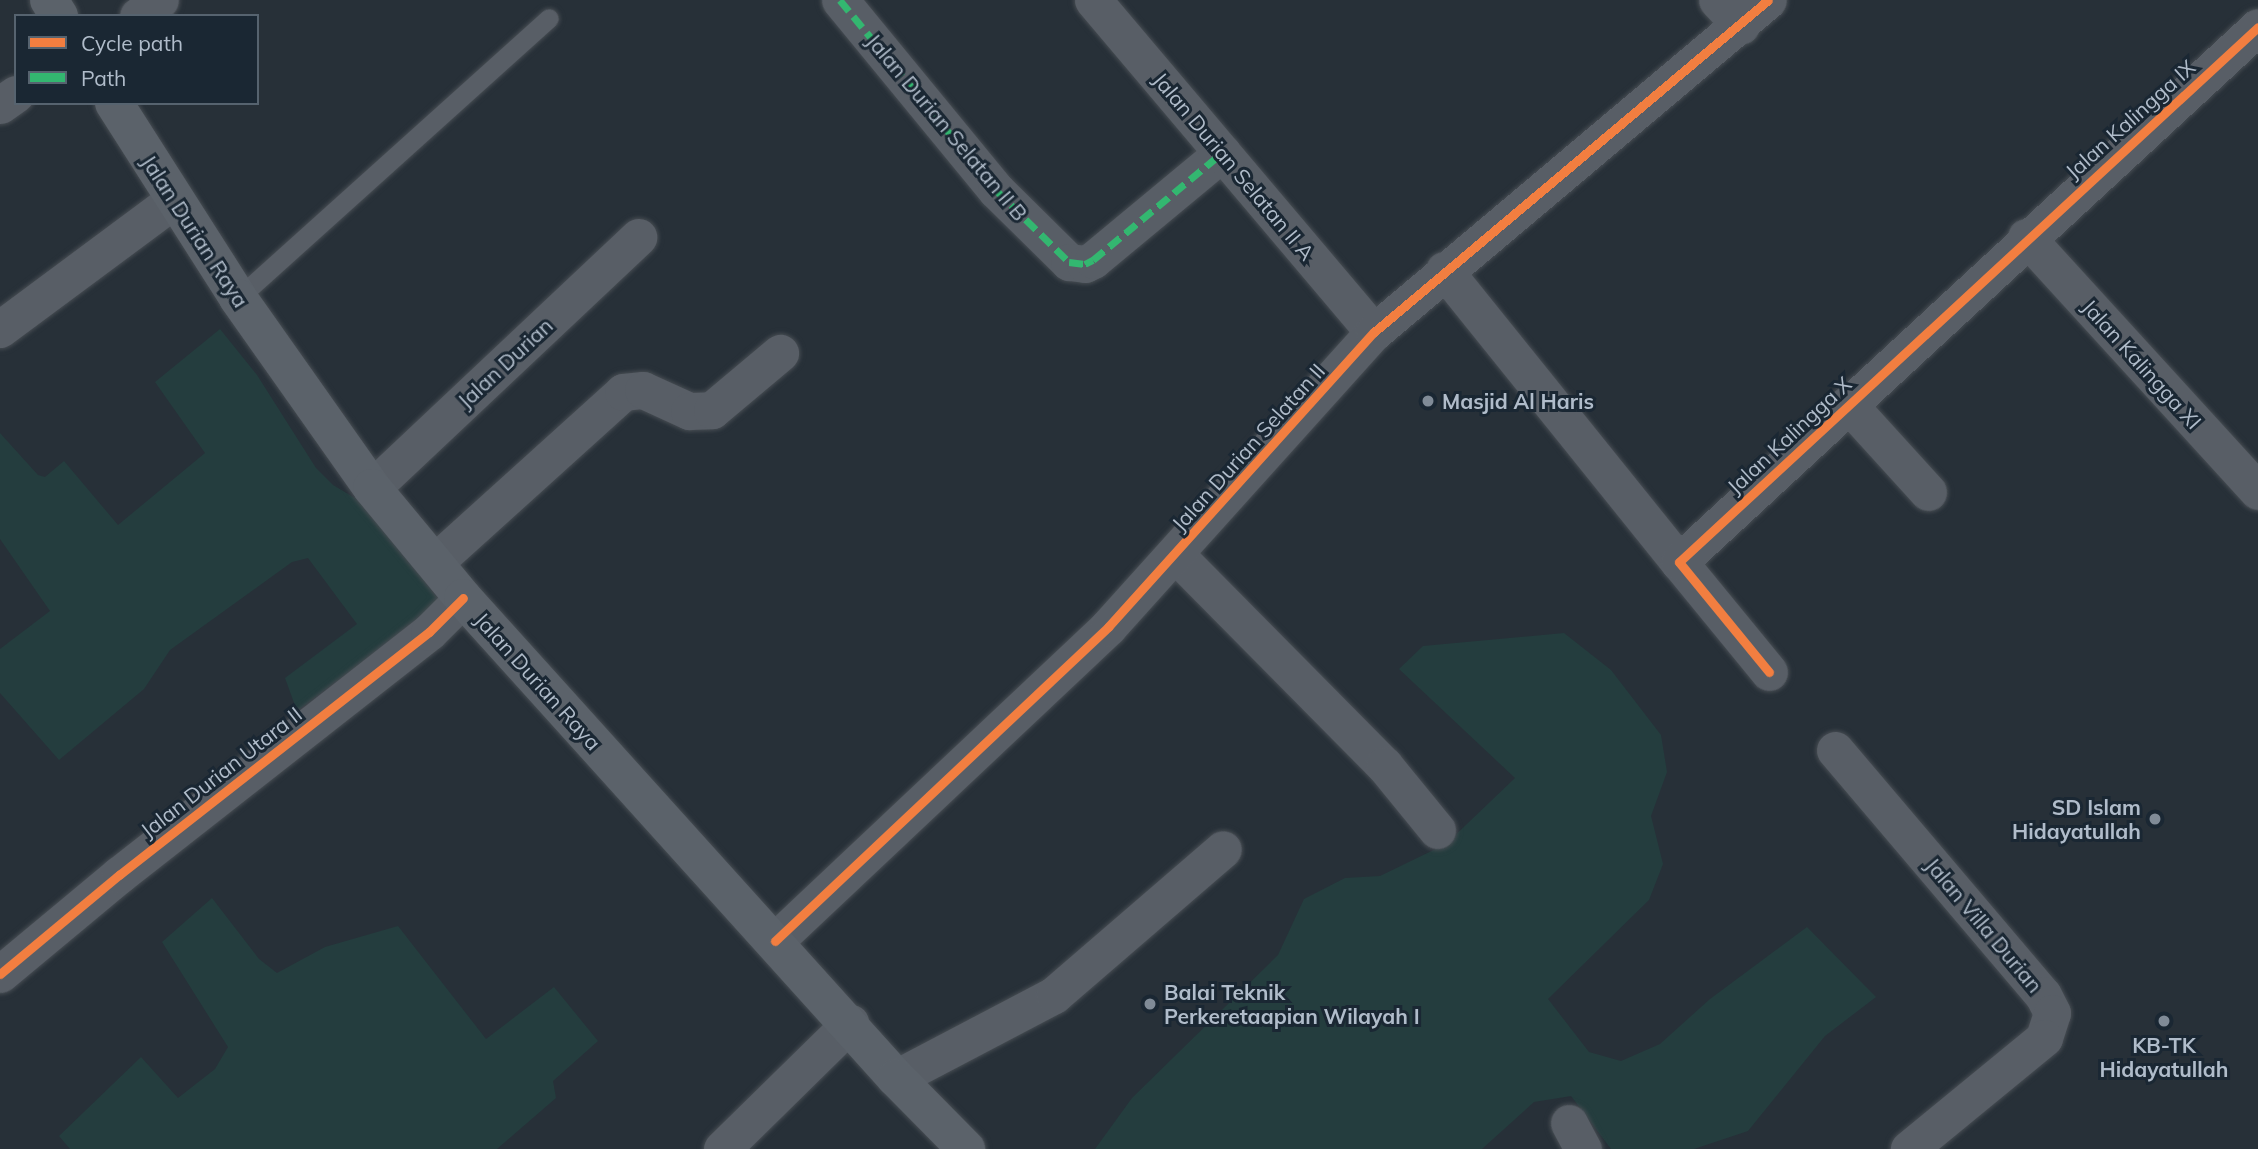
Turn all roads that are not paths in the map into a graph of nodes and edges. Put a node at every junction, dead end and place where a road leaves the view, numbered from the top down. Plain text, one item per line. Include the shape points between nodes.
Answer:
1 (160, 0) edge
2 (841, 0) edge
3 (1093, 0) edge
4 (1717, 0) edge
5 (1768, 0) edge
6 (141, 14) edge
7 (549, 18) dead end
8 (1741, 26) junction
9 (2258, 27) edge
10 (115, 105) edge
11 (1222, 153) junction
12 (174, 200) junction
13 (638, 237) dead end
14 (2026, 237) junction
15 (1444, 270) junction
16 (238, 298) junction
17 (0, 329) edge
18 (1374, 332) junction
19 (780, 353) dead end
20 (1848, 404) junction
21 (372, 488) junction
22 (2258, 491) edge
23 (1928, 492) dead end
24 (1175, 554) junction
25 (1679, 562) junction
26 (434, 563) junction
27 (463, 598) junction
28 (1769, 672) dead end
29 (1835, 750) dead end
30 (1437, 830) dead end
31 (1223, 849) dead end
32 (775, 941) junction
33 (0, 974) edge
34 (850, 1023) junction
35 (896, 1078) junction
36 (722, 1149) edge
37 (966, 1149) edge
38 (1909, 1149) edge

1 - 6 street
2 - 11 street, Jalan Durian Selatan II B via 996,190 1069,262 1093,260
3 - 11 street, Jalan Durian Selatan II A
4 - 8 street
5 - 8 street, Jalan Durian Selatan II
7 - 16 lane
8 - 15 street, Jalan Durian Selatan II
9 - 14 street, Jalan Kalingga IX
10 - 12 main road, Jalan Durian Raya
11 - 18 street, Jalan Durian Selatan II A
12 - 16 main road, Jalan Durian Raya
12 - 17 street
13 - 21 street, Jalan Durian
14 - 20 street, Jalan Kalingga X
14 - 22 street, Jalan Kalingga XI
15 - 18 street, Jalan Durian Selatan II
15 - 25 street
16 - 21 main road, Jalan Durian Raya
18 - 24 street, Jalan Durian Selatan II
19 - 26 street via 712,410 689,411 643,390 623,392
20 - 23 street
20 - 25 street, Jalan Kalingga X
21 - 26 main road, Jalan Durian Raya
24 - 30 street, Jalan Durian Selatan II via 1384,765
24 - 32 street, Jalan Durian Selatan II via 1108,627
25 - 28 street
26 - 27 main road, Jalan Durian Raya
27 - 32 main road, Jalan Durian Raya
27 - 33 street, Jalan Durian Utara II via 429,632 118,875
29 - 38 street, Jalan Villa Durian via 2043,995 2052,1013 2044,1038
31 - 35 street via 1055,995
32 - 34 main road, Jalan Durian Raya
34 - 35 main road, Jalan Durian Raya
34 - 36 street
35 - 37 main road, Jalan Durian Raya

